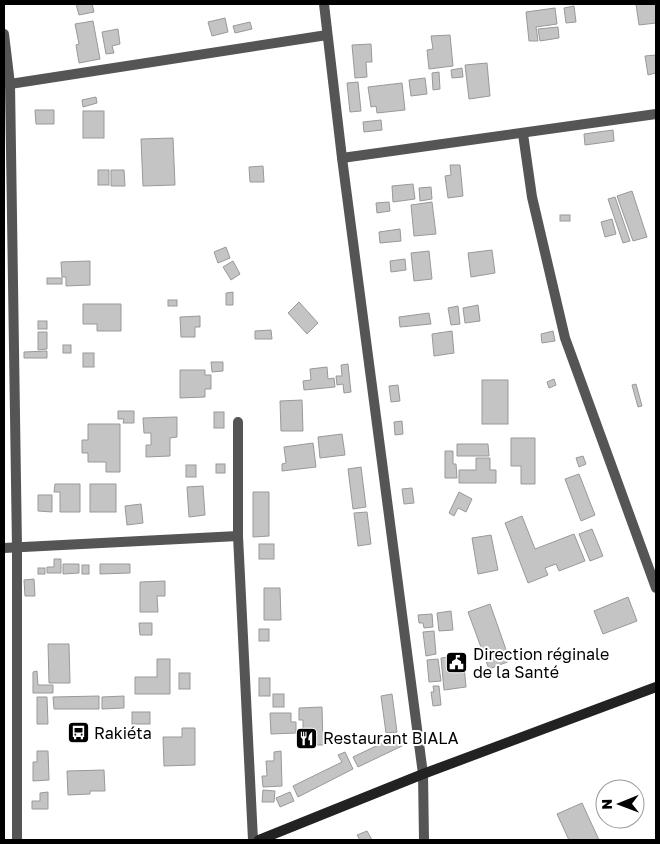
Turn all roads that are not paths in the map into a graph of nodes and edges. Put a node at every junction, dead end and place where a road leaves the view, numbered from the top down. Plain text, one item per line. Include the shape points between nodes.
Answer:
1 (324, 4) edge
2 (4, 34) edge
3 (327, 35) junction
4 (10, 84) junction
5 (656, 114) edge
6 (523, 134) junction
7 (342, 158) junction
8 (238, 422) dead end
9 (238, 536) junction
10 (4, 548) edge
11 (16, 548) junction
12 (656, 588) edge
13 (656, 687) edge
14 (423, 774) junction
15 (18, 840) edge
16 (252, 840) edge
17 (260, 840) edge
18 (424, 840) edge

1 - 3 street
2 - 4 street
3 - 4 street
3 - 7 street
4 - 11 street
5 - 6 street
6 - 7 street
6 - 12 street via 532,197 565,338
7 - 14 street
8 - 9 street
9 - 11 street
9 - 16 street
10 - 11 street
11 - 15 street
13 - 14 main road
14 - 17 main road
14 - 18 street

